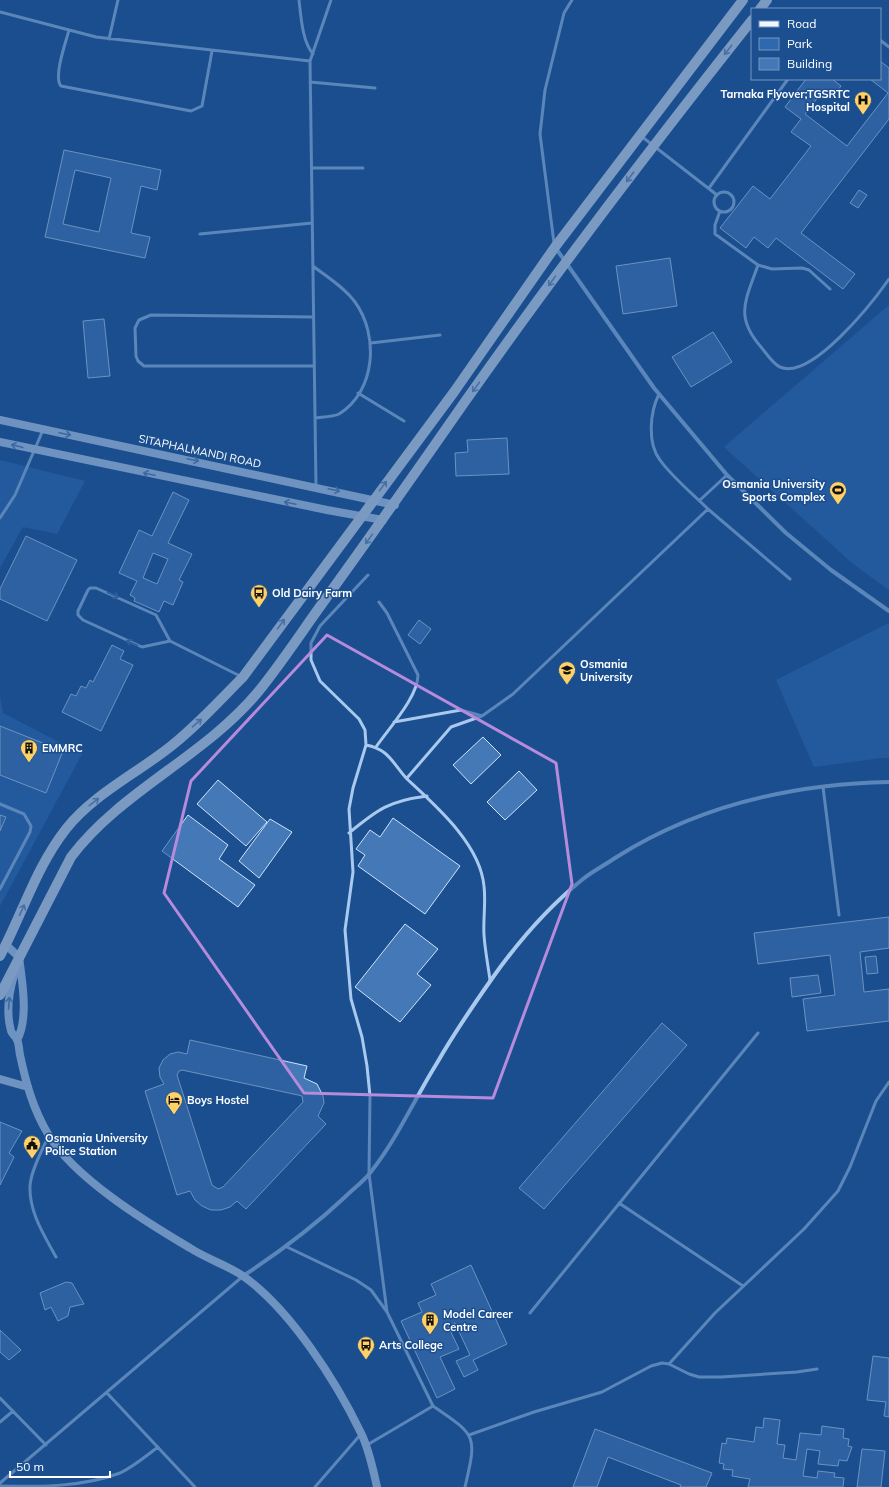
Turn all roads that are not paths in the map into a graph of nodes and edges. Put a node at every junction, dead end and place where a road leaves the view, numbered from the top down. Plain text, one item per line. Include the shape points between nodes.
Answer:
1 (118, 0) edge
2 (299, 0) edge
3 (331, 0) edge
4 (572, 0) edge
5 (743, 0) edge
6 (768, 0) edge
7 (761, 8) edge
8 (0, 12) edge
9 (751, 21) edge
10 (69, 30) junction
11 (109, 39) junction
12 (881, 41) edge
13 (889, 47) edge
14 (212, 51) junction
15 (313, 54) junction
16 (310, 61) junction
17 (787, 80) edge
18 (310, 82) junction
19 (375, 88) dead end
20 (640, 136) junction
21 (653, 146) junction
22 (312, 168) junction
23 (363, 168) dead end
24 (709, 188) junction
25 (717, 195) junction
26 (720, 211) junction
27 (312, 223) junction
28 (200, 234) dead end
29 (554, 247) junction
30 (565, 264) junction
31 (758, 265) junction
32 (313, 266) junction
33 (889, 279) edge
34 (830, 289) dead end
35 (313, 317) junction
36 (440, 335) dead end
37 (370, 343) junction
38 (314, 366) junction
39 (358, 393) junction
40 (659, 394) junction
41 (315, 418) junction
42 (0, 420) edge
43 (404, 420) dead end
44 (43, 429) junction
45 (0, 442) edge
46 (34, 450) junction
47 (727, 475) junction
48 (316, 486) junction
49 (373, 499) junction
50 (700, 500) junction
51 (395, 505) junction
52 (708, 509) junction
53 (360, 516) junction
54 (0, 518) edge
55 (383, 520) junction
56 (368, 575) dead end
57 (790, 579) dead end
58 (379, 602) dead end
59 (889, 611) edge
60 (170, 641) junction
61 (243, 677) junction
62 (482, 716) junction
63 (394, 722) junction
64 (366, 745) junction
65 (376, 747) junction
66 (406, 778) junction
67 (889, 782) edge
68 (823, 787) junction
69 (427, 796) junction
70 (0, 804) edge
71 (350, 833) junction
72 (0, 889) edge
73 (839, 915) dead end
74 (3, 944) edge
75 (0, 956) edge
76 (19, 957) junction
77 (490, 981) junction
78 (0, 995) edge
79 (758, 1033) dead end
80 (17, 1040) junction
81 (0, 1079) edge
82 (889, 1082) edge
83 (28, 1087) junction
84 (48, 1135) junction
85 (369, 1174) junction
86 (619, 1203) junction
87 (287, 1247) junction
88 (56, 1257) dead end
89 (243, 1276) junction
90 (744, 1286) junction
91 (387, 1312) junction
92 (530, 1313) dead end
93 (669, 1364) junction
94 (817, 1369) dead end
95 (107, 1393) junction
96 (0, 1398) edge
97 (433, 1406) junction
98 (13, 1411) junction
99 (0, 1422) edge
100 (361, 1433) junction
101 (469, 1435) junction
102 (46, 1445) junction
103 (365, 1446) junction
104 (158, 1447) junction
105 (0, 1484) edge
106 (195, 1487) edge
107 (315, 1487) edge
108 (377, 1487) edge
109 (465, 1487) edge

1 - 11 lane
2 - 15 lane via 306,39
3 - 15 lane
4 - 29 lane via 564,13 545,90 540,134
5 - 20 main road
6 - 7 main road
8 - 10 lane
9 -> 21 main road
10 - 11 lane
10 - 14 lane via 58,74 58,83 61,86 191,111 202,106
11 - 14 lane
12 - 13 lane
14 - 16 lane
15 - 16 lane
16 - 18 lane
17 - 24 lane
18 - 19 lane
18 - 22 lane
20 - 21 lane
20 - 29 main road
21 - 24 lane
21 -> 30 main road
22 - 23 lane
22 - 27 lane
24 - 25 lane
25 - 26 lane via 714,204
25 - 26 lane via 727,193 733,200 730,210
26 - 31 lane via 715,234
27 - 28 lane
27 - 32 lane
29 - 30 street
49 -> 29 main road via 454,392
30 - 40 street
30 -> 51 main road
31 - 33 lane via 745,302 746,327 778,366 787,369 794,369 826,350 860,316
31 - 34 lane via 772,269 809,270
32 - 35 lane
32 - 37 lane via 339,285 355,302
35 - 38 lane
35 - 38 lane via 151,315 139,320 135,328 136,356 144,366
36 - 37 lane
37 - 39 lane via 370,365
38 - 41 lane
39 - 41 lane via 338,414
39 - 43 lane
40 - 47 street
40 - 50 lane via 655,401 652,420 653,446 660,460
41 - 48 lane
42 - 44 main road, SITAPHALMANDI ROAD
44 - 46 lane
44 -> 48 main road, SITAPHALMANDI ROAD
46 -> 45 main road
53 -> 46 main road
46 - 54 lane via 15,495
47 - 50 lane
47 - 59 street via 786,534
48 -> 49 main road, SITAPHALMANDI ROAD
49 - 51 main road, SITAPHALMANDI ROAD
49 - 53 main road
50 - 52 lane
51 - 55 main road
52 - 57 lane
52 - 62 lane via 513,694
53 - 55 main road
61 -> 53 main road
55 -> 76 main road via 258,692 200,748 122,804 82,842 71,857
56 - 64 lane via 320,626 311,644 311,660 320,681 359,719 365,730
58 - 63 lane via 418,675 414,693
60 -> 60 lane via 142,647 83,620 78,611 88,590 96,588 156,615
60 - 61 lane
74 -> 61 main road via 48,856 66,829 91,804 166,750 205,716
62 - 63 lane via 461,710
62 - 66 lane via 451,726
63 - 65 lane
64 - 65 lane
64 - 71 lane via 350,802
65 - 66 lane via 387,754
66 - 69 lane
67 - 68 street
68 - 73 lane
68 - 77 street via 782,792 728,806 642,841 584,878 549,909 523,937
69 - 71 lane via 387,805 373,813
69 - 77 lane via 459,832 480,868 484,886 484,935
70 - 72 lane via 24,814 31,826
71 - 85 lane via 353,872 345,930 350,999 368,1066
74 - 75 main road
74 - 76 main road
76 - 78 main road
76 - 80 main road via 23,1003 22,1031
80 -> 76 main road via 11,1032 8,1009 10,987
77 - 85 street via 436,1063 402,1125
79 - 86 lane
80 - 83 main road
81 - 83 main road
82 - 90 lane via 876,1102 838,1191 804,1229
83 - 84 main road
84 - 88 lane via 30,1184 31,1200 35,1218
84 - 89 main road via 71,1162 107,1194 191,1249
85 - 87 street
85 - 91 lane
86 - 90 lane
86 - 92 lane
87 - 89 street
87 - 91 lane via 365,1285
89 - 95 lane
89 - 100 main road via 295,1327
90 - 93 lane via 715,1313
91 - 97 lane
93 - 94 lane via 699,1377
93 - 101 lane via 651,1366 602,1392
95 - 102 lane
95 - 104 lane
96 - 98 lane
97 - 101 lane via 462,1425
97 - 103 lane
98 - 99 lane
98 - 102 lane
100 - 103 main road
100 - 107 lane
101 - 109 lane via 473,1451
102 - 105 lane
103 - 108 main road
104 - 105 lane via 127,1469 102,1479 38,1487
104 - 106 lane

